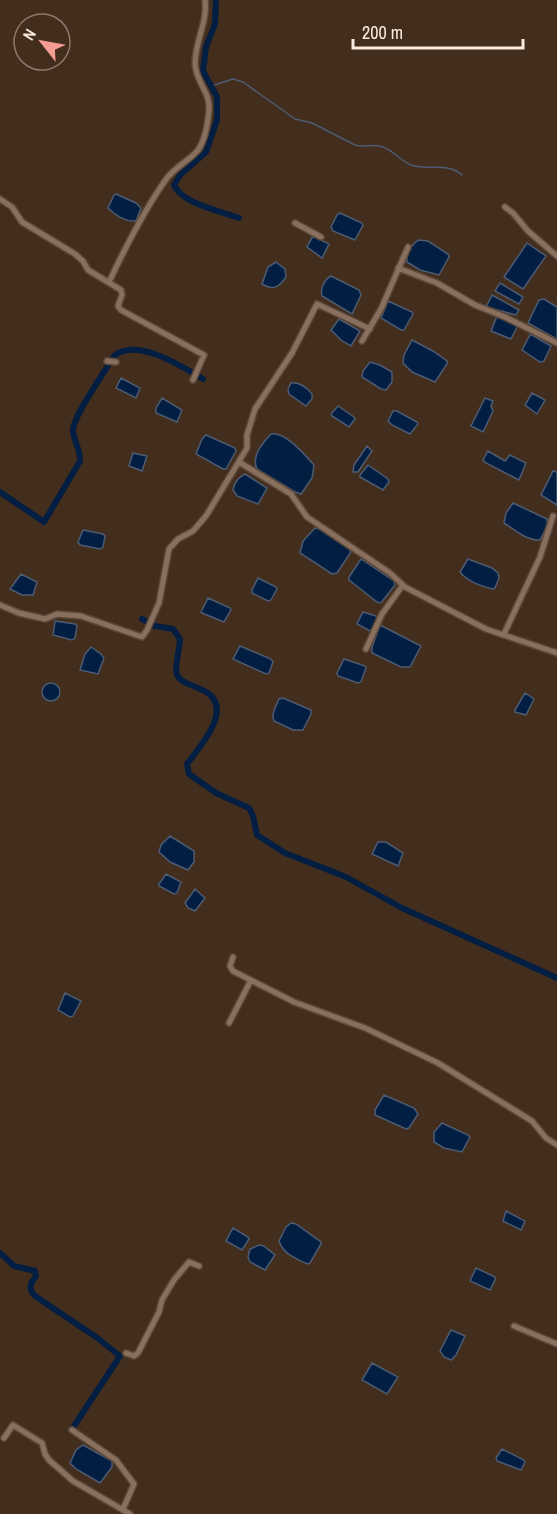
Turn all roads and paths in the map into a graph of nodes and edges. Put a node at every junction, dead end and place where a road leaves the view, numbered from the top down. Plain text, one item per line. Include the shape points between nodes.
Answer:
1 (205, 0) edge
2 (0, 199) edge
3 (505, 207) dead end
4 (295, 223) dead end
5 (321, 237) dead end
6 (408, 248) dead end
7 (557, 256) edge
8 (398, 268) junction
9 (109, 282) junction
10 (370, 329) junction
11 (362, 341) dead end
12 (557, 343) edge
13 (107, 361) dead end
14 (117, 362) dead end
15 (193, 380) dead end
16 (239, 462) junction
17 (553, 516) dead end
18 (403, 585) junction
19 (0, 605) edge
20 (504, 634) junction
21 (366, 649) dead end
22 (557, 653) edge
23 (233, 957) dead end
24 (251, 980) junction
25 (229, 1023) dead end
26 (557, 1144) edge
27 (199, 1266) dead end
28 (514, 1326) dead end
29 (557, 1344) edge
30 (126, 1353) dead end
31 (72, 1431) dead end
32 (4, 1438) dead end
33 (123, 1509) junction
34 (130, 1514) edge

1 - 9 street via 195,65 209,101 201,142 194,154 167,178
2 - 9 street via 12,207 22,222 75,254 88,270
3 - 7 street
4 - 5 street
6 - 8 street
8 - 10 street
8 - 12 street via 437,283 475,306 505,316
9 - 15 street via 122,292 118,303 121,310 204,355
10 - 11 street
10 - 16 street via 317,304 292,353 255,409 247,448
13 - 14 street
16 - 18 street via 291,494 307,517
16 - 19 street via 199,526 169,549 161,593 142,637 81,616 57,614 45,619
17 - 20 street via 540,557
18 - 20 street
18 - 21 street via 382,614
20 - 22 street
23 - 24 street via 231,968
24 - 25 street
24 - 26 street via 294,1002 399,1043 459,1075 531,1121
27 - 30 street via 189,1262 184,1267 162,1300 138,1353
28 - 29 street
31 - 33 street via 116,1460 134,1484
32 - 33 street via 13,1425 42,1443 49,1460 73,1481
33 - 34 street

